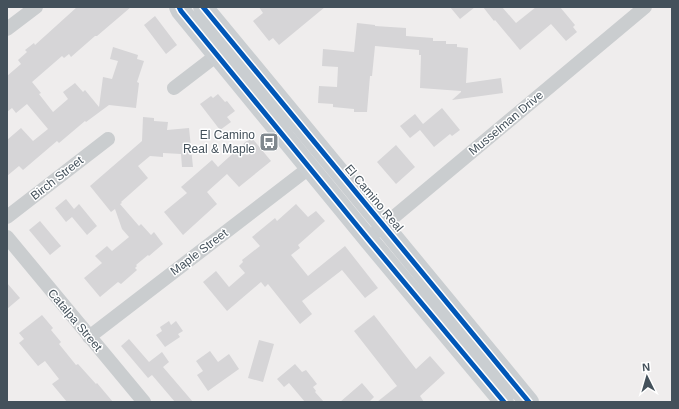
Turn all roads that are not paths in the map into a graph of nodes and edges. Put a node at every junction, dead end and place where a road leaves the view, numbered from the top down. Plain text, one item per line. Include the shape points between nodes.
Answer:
1 (36, 7) edge
2 (179, 7) edge
3 (202, 7) edge
4 (645, 7) edge
5 (7, 29) edge
6 (217, 55) junction
7 (174, 88) dead end
8 (108, 139) dead end
9 (310, 168) junction
10 (7, 217) edge
11 (384, 225) junction
12 (7, 237) edge
13 (368, 238) junction
14 (89, 337) junction
15 (144, 402) edge
16 (504, 402) edge
17 (529, 402) edge

1 - 5 street
2 - 6 main road
3 - 11 main road, El Camino Real
4 - 11 street, Musselman Drive
6 - 7 street
6 - 9 main road
8 - 10 street, Birch Street
9 - 13 main road
9 - 14 street, Maple Street
11 - 13 street, Musselman Drive
11 - 17 main road, El Camino Real
12 - 14 street, Catalpa Street
13 - 16 main road
14 - 15 street, Catalpa Street

